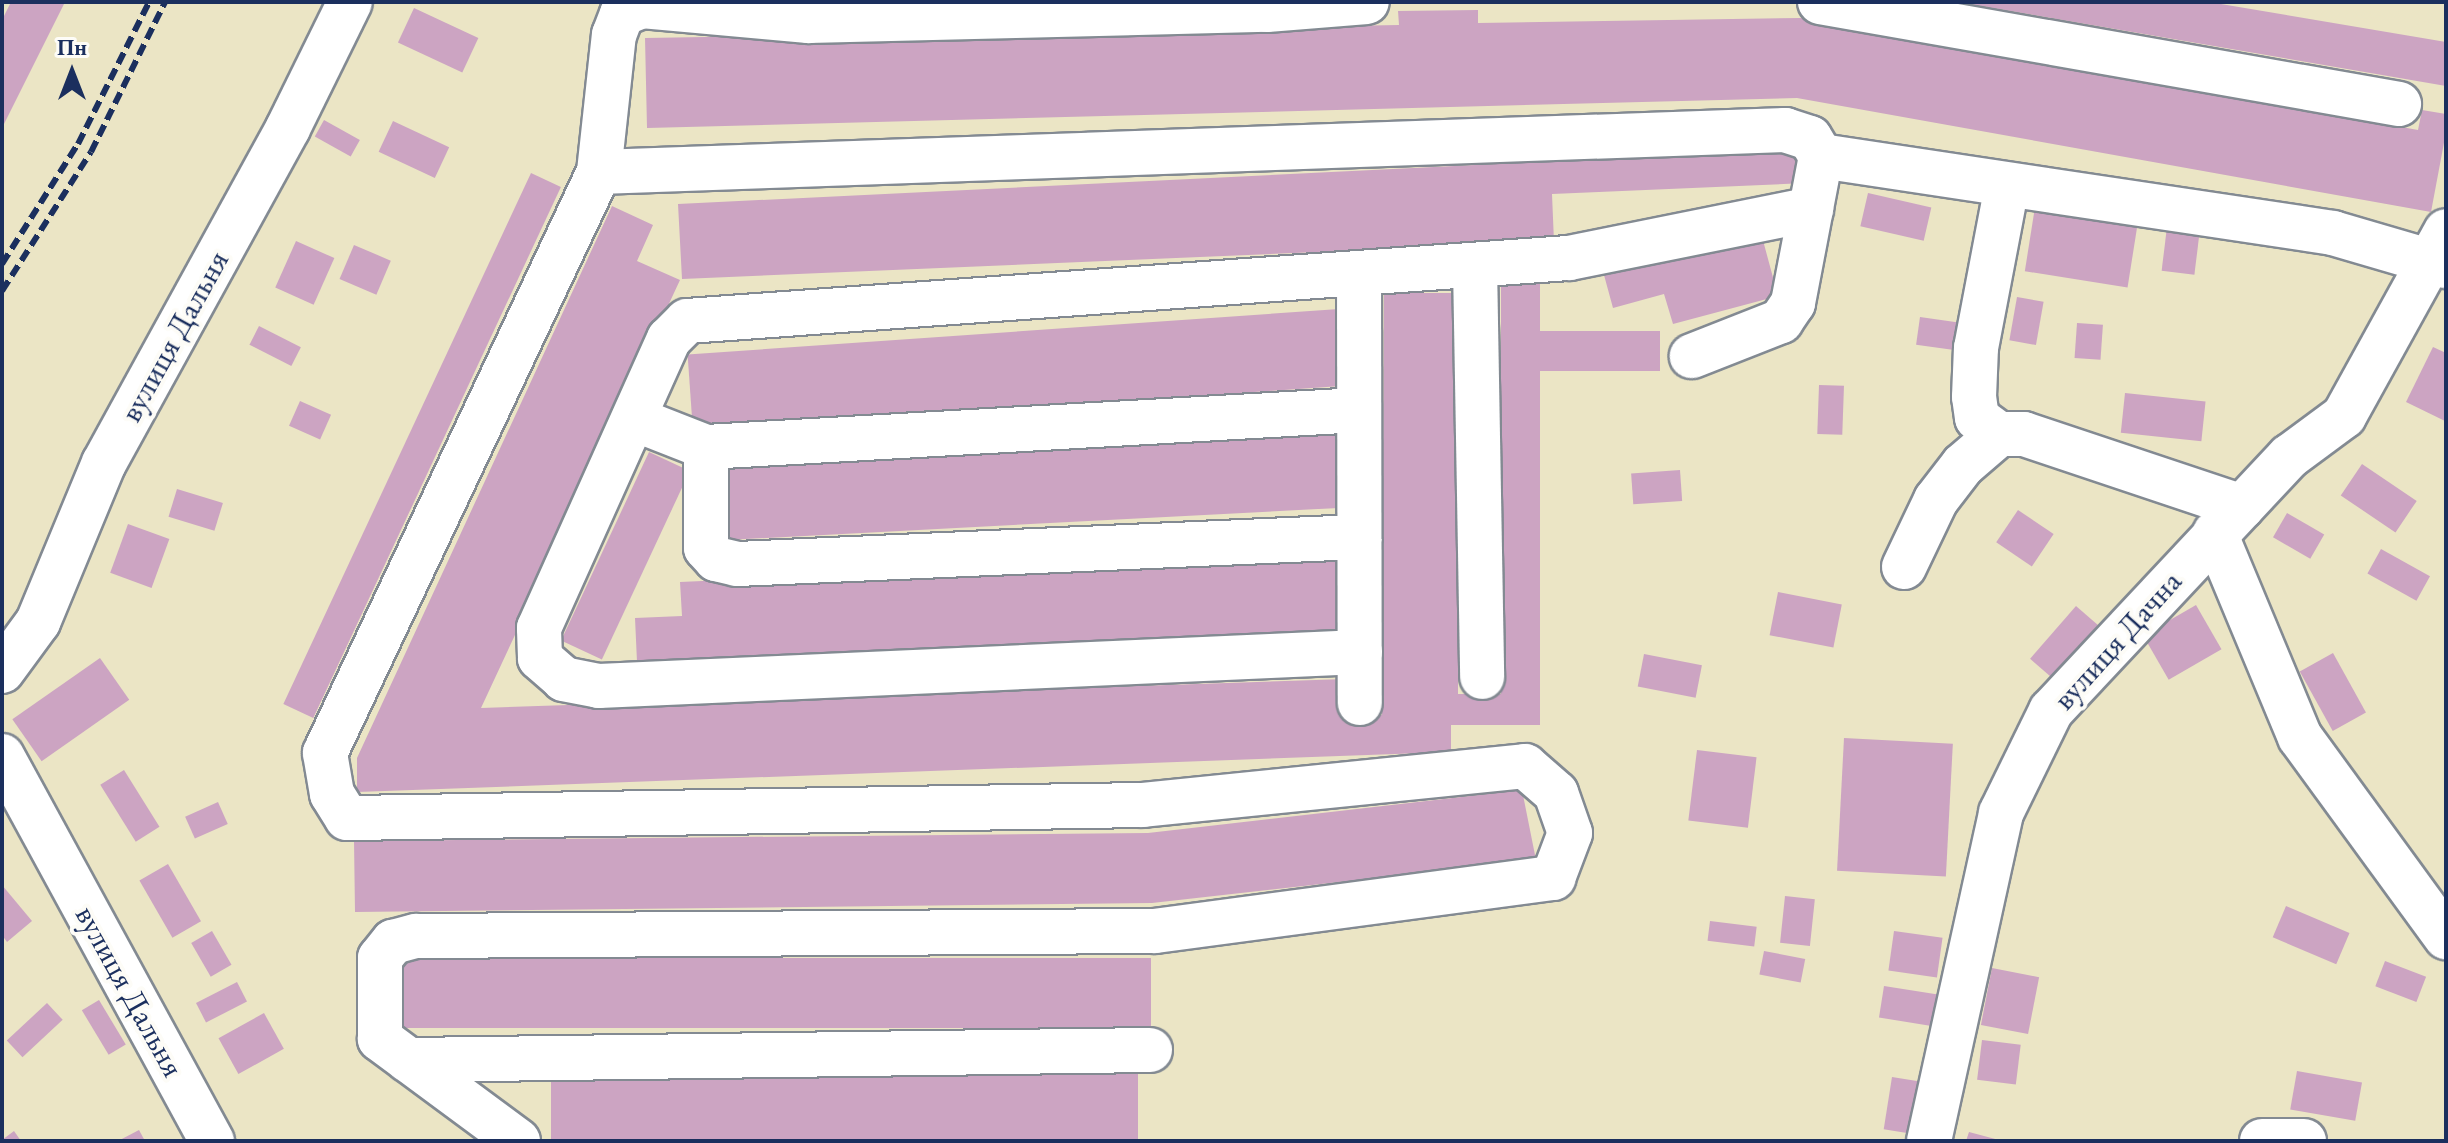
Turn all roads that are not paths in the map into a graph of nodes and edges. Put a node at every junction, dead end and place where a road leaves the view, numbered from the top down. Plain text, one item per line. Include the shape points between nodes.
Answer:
1 (350, 2) edge
2 (1367, 2) edge
3 (1820, 2) edge
4 (666, 5) edge
5 (1062, 8) edge
6 (809, 12) edge
7 (2399, 104) dead end
8 (1821, 156) junction
9 (599, 172) junction
10 (2007, 186) junction
11 (1811, 209) junction
12 (2441, 252) edge
13 (1475, 265) junction
14 (1359, 274) junction
15 (1692, 356) dead end
16 (1359, 410) junction
17 (637, 420) junction
18 (1999, 434) junction
19 (706, 447) junction
20 (2229, 520) junction
21 (1359, 537) junction
22 (1904, 567) dead end
23 (1360, 652) junction
24 (2, 671) edge
25 (1482, 677) dead end
26 (1360, 703) dead end
27 (2, 756) edge
28 (2446, 937) edge
29 (1150, 1050) dead end
30 (408, 1060) junction
31 (212, 1141) edge
32 (518, 1141) edge
33 (1929, 1141) edge
34 (2262, 1141) edge
35 (2304, 1141) edge

1 - 24 street, вулиця Дальня via 288,128 104,463 38,622
2 - 5 street
3 - 7 street
4 - 6 street
4 - 9 street via 622,14 614,35
5 - 6 street
8 - 9 street via 1810,138 1785,130
8 - 10 street
8 - 11 street
9 - 30 street via 325,753 332,794 347,818 1143,805 1525,766 1556,793 1570,833 1553,878 1155,931 416,936 393,942 380,958 380,1039
10 - 12 street
10 - 18 street via 1976,348 1974,397 1977,418
11 - 13 street via 1569,258
11 - 15 street via 1793,303 1781,321
12 - 20 street, вулиця Дачна via 2344,416 2290,456
13 - 14 street
13 - 25 street
14 - 16 street
14 - 17 street via 687,321 669,339
16 - 19 street
16 - 21 street
17 - 19 street
17 - 23 street via 539,628 540,658 564,679 599,686
18 - 20 street via 2024,434
18 - 22 street via 1963,465 1936,500
19 - 21 street via 706,548 716,559 737,564
20 - 28 street via 2300,737
20 - 33 street, вулиця Дачна via 2051,711 2001,813
21 - 23 street
23 - 26 street
27 - 31 street, вулиця Дальня
29 - 30 street
30 - 32 street
34 - 35 street

